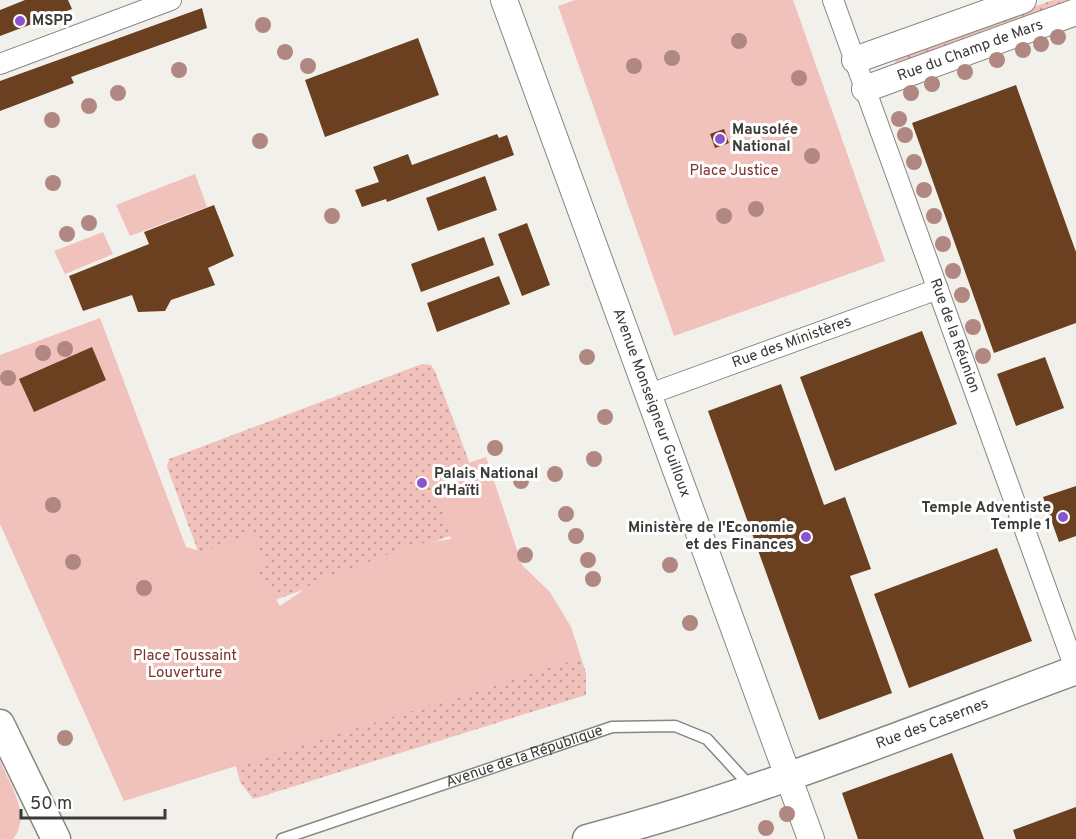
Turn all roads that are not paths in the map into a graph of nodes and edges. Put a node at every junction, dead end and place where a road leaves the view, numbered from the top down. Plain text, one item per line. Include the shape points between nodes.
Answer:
1 (171, 0) edge
2 (504, 0) edge
3 (833, 0) edge
4 (1023, 0) edge
5 (1076, 12) edge
6 (855, 60) junction
7 (0, 64) edge
8 (865, 89) junction
9 (938, 289) junction
10 (647, 395) junction
11 (1076, 670) edge
12 (0, 724) edge
13 (788, 778) junction
14 (751, 788) junction
15 (56, 839) edge
16 (282, 839) edge
17 (586, 839) edge
18 (811, 839) edge

1 - 7 street
2 - 10 street, Avenue Monseigneur Guilloux
3 - 6 street, Rue de la Réunion
4 - 6 street, Rue du Champ de Mars
5 - 8 street, Rue du Champ de Mars
6 - 8 street, Rue de la Réunion
8 - 9 street, Rue de la Réunion
9 - 10 street, Rue des Ministères
9 - 11 street, Rue de la Réunion
10 - 13 street, Avenue Monseigneur Guilloux
11 - 13 main road, Rue des Casernes
12 - 15 main road
13 - 14 main road
13 - 18 street, Avenue Monseigneur Guilloux
14 - 16 lane, Avenue de la République via 707,739 675,726 612,727
14 - 17 main road via 665,819

